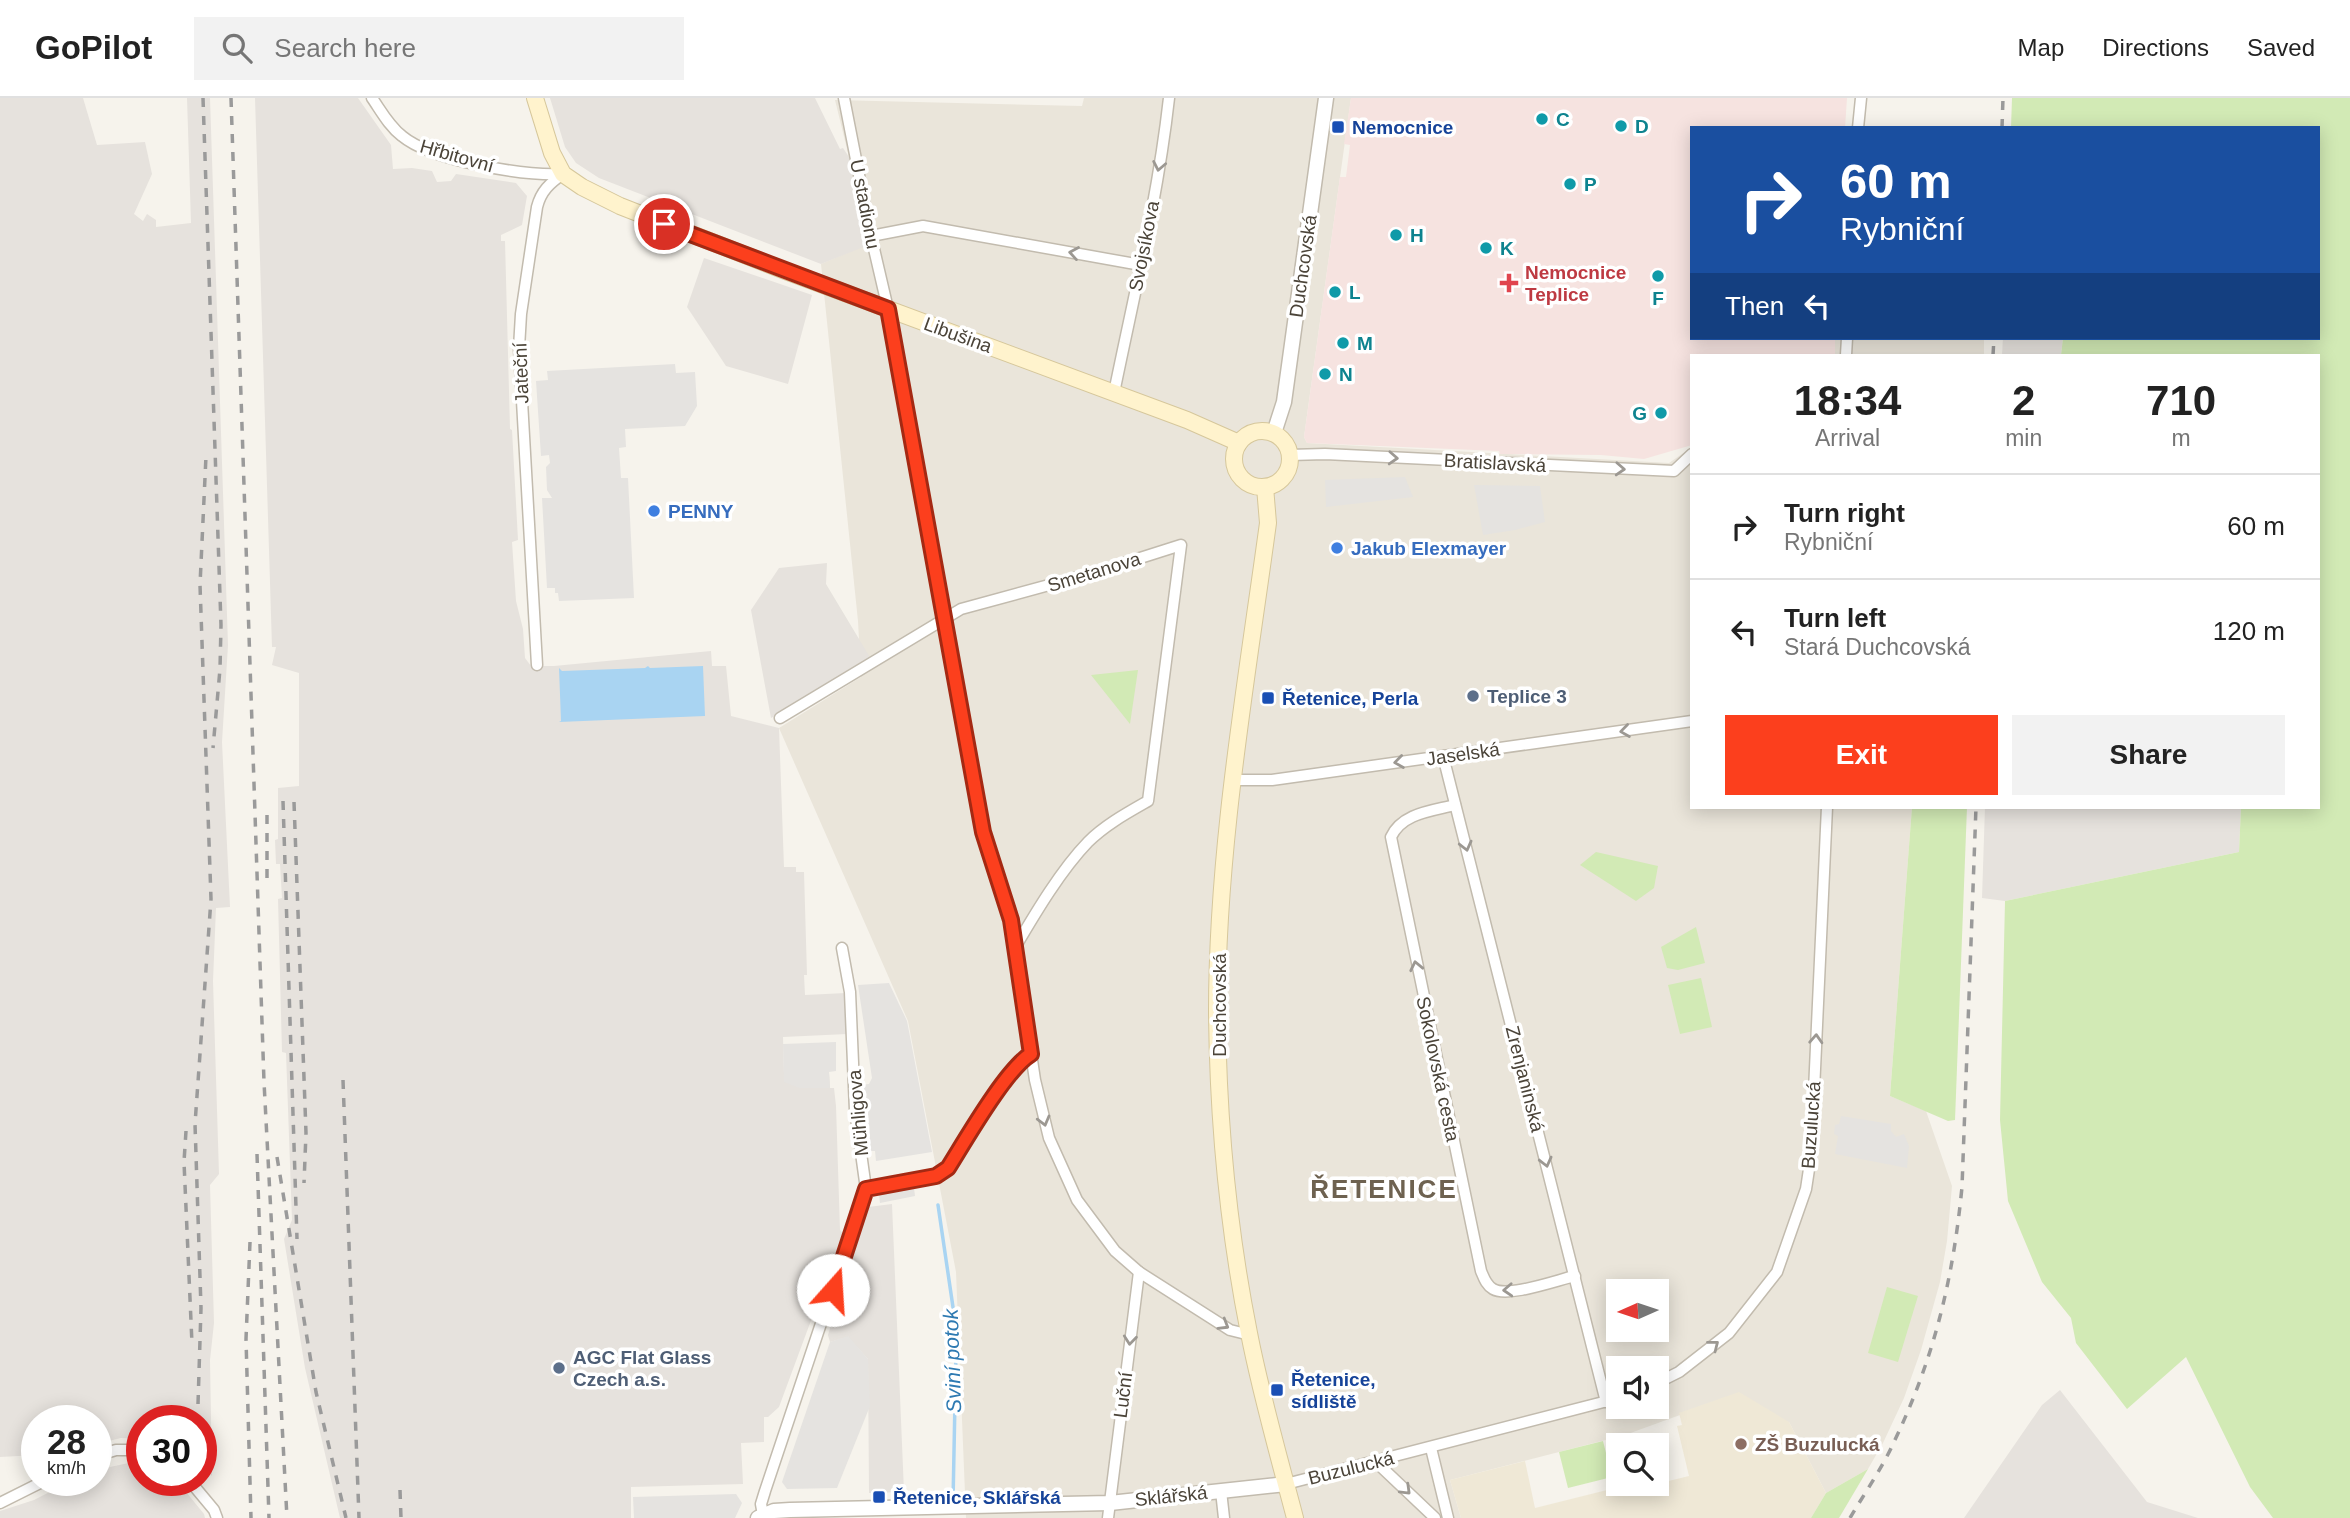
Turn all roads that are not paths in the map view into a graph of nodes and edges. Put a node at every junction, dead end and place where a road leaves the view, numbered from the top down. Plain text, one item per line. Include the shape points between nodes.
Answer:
1 (372, 98) edge
2 (535, 98) edge
3 (844, 98) edge
4 (1169, 98) edge
5 (1326, 98) edge
6 (1861, 98) edge
7 (1858, 126) edge
8 (563, 174) junction
9 (871, 236) junction
10 (1141, 265) junction
11 (888, 309) junction
12 (1114, 393) junction
13 (1274, 433) junction
14 (1239, 443) junction
15 (1290, 455) junction
16 (1690, 456) edge
17 (1684, 463) junction
18 (1690, 470) edge
19 (1265, 487) junction
20 (945, 618) junction
21 (537, 665) dead end
22 (780, 718) dead end
23 (1690, 721) edge
24 (1443, 756) junction
25 (1233, 780) junction
26 (1455, 805) junction
27 (1827, 809) edge
28 (1016, 946) junction
29 (842, 948) dead end
30 (1031, 1054) junction
31 (866, 1189) junction
32 (1139, 1272) junction
33 (1574, 1276) junction
34 (1250, 1335) junction
35 (1669, 1377) edge
36 (1606, 1402) joint
37 (1431, 1448) junction
38 (1376, 1462) junction
39 (1286, 1484) junction
40 (1221, 1491) junction
41 (21, 1492) edge
42 (202, 1496) edge
43 (0, 1503) edge
44 (1110, 1503) junction
45 (761, 1516) edge
46 (217, 1518) edge
47 (1108, 1518) edge
48 (1224, 1518) edge
49 (1295, 1518) edge
50 (1435, 1518) edge
51 (1448, 1518) edge

1 - 8 street, Hřbitovní via 401,136 422,149 522,172
2 - 8 main road
3 - 9 street, U stadionu
4 -> 10 street, Svojsíkova
5 - 13 street, Duchcovská via 1284,402
6 - 7 street
8 - 11 main road, Libušina via 620,206
8 - 21 street, Jateční via 550,183 537,207 519,348
10 -> 9 street via 923,226
9 - 11 street, U stadionu
10 - 12 street, Svojsíkova
11 - 12 main road, Libušina
11 - 20 street, U stadionu
12 - 14 main road, Libušina
13 - 14 main road via 1256,431
13 - 15 main road
14 - 19 main road via 1234,456 1239,476
15 -> 17 street, Bratislavská via 1674,471
15 - 19 main road via 1281,481
16 - 17 street
17 - 18 street
19 - 25 main road, Duchcovská via 1268,523
20 - 22 street, Smetanova
20 - 28 street, U stadionu via 983,832
20 - 28 street, Smetanova via 961,609 1181,545 1148,801 1088,842 1042,902
23 -> 24 street, Jaselská
24 -> 25 street, Jaselská via 1272,780
24 - 26 street, Zrenjaninská
25 - 34 main road, Duchcovská via 1220,918 1218,1066 1231,1217
26 -> 33 street, Zrenjaninská
33 -> 26 street, Sokolovská cesta via 1506,1293 1486,1283 1481,1271 1391,837 1407,818
35 -> 27 street, Buzulucká via 1729,1333 1777,1272 1806,1189
28 - 30 street, U stadionu
29 - 31 street, Mühligova via 850,992 855,1110
30 - 31 street via 1007,1078 948,1168 936,1176
30 -> 32 street, U stadionu via 1049,1138 1077,1200 1115,1251
31 - 45 street, Mühligova via 761,1504
32 -> 34 street, U stadionu via 1230,1330
32 -> 44 street, Luční
33 - 36 street, Zrenjaninská
34 - 39 main road, Duchcovská
36 - 37 street, Buzulucká
37 - 38 street, Buzulucká
37 - 51 street
38 - 39 street, Buzulucká
38 -> 50 street
39 - 40 street, Sklářská
39 - 49 main road, Duchcovská
40 - 44 street, Sklářská
40 - 48 street
41 - 43 street
42 - 46 street
44 - 45 street, Sklářská via 790,1510
44 - 47 street, Luční

